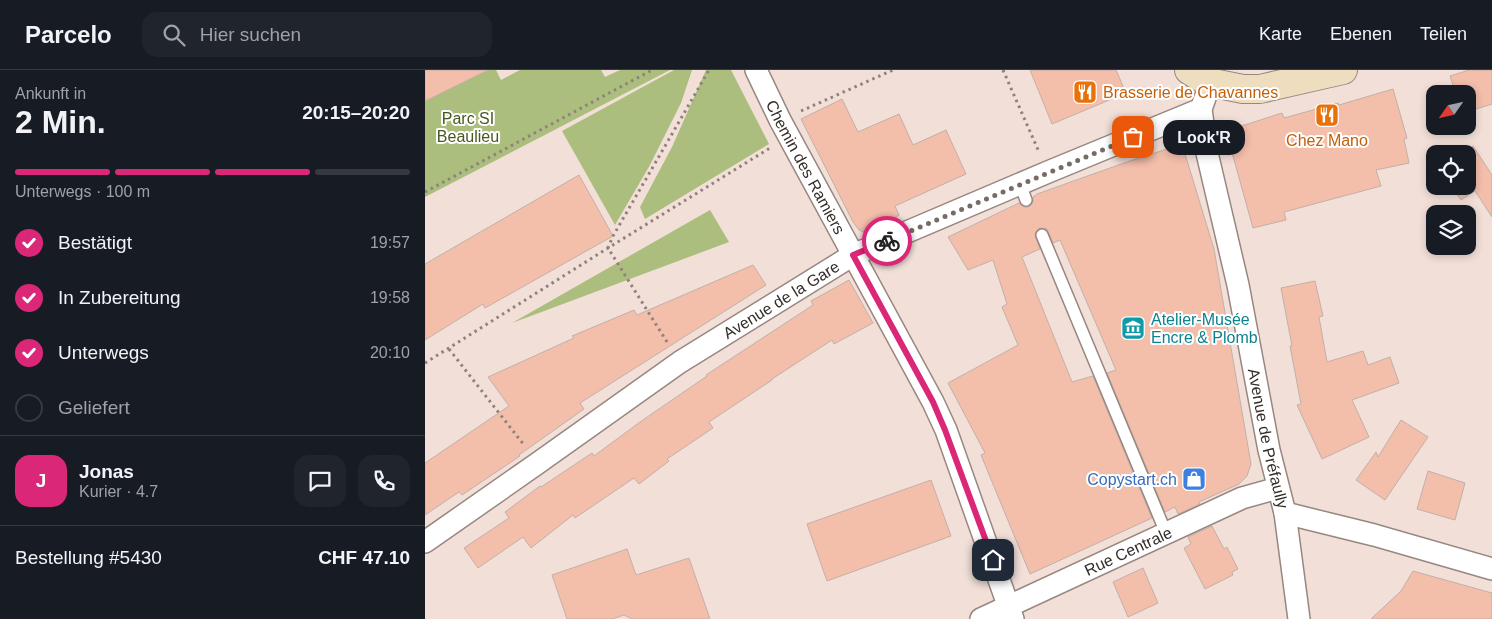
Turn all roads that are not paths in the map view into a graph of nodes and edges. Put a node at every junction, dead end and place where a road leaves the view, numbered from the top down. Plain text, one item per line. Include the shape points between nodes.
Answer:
1 (756, 70) edge
2 (1189, 70) edge
3 (1343, 70) edge
4 (1213, 83) junction
5 (1201, 109) junction
6 (1042, 235) dead end
7 (853, 255) junction
8 (1278, 488) junction
9 (1285, 513) junction
10 (1166, 533) junction
11 (425, 542) edge
12 (1492, 569) edge
13 (1011, 612) edge
14 (981, 619) edge
15 (1299, 619) edge

1 - 7 street, Chemin des Ramiers
2 - 4 street
3 - 4 street via 1261,89
4 - 5 street
5 - 7 street, Avenue de la Gare via 1048,172 1023,192
5 - 8 street, Avenue de Préfaully via 1207,153 1238,285
6 - 10 lane
7 - 11 street, Avenue de la Gare via 680,362
7 - 13 street, Chemin des Ramiers via 933,402
8 - 9 street, Avenue de Préfaully
8 - 10 street, Rue Centrale via 1242,498
9 - 12 street
9 - 15 street, Avenue de Préfaully
10 - 13 street, Rue Centrale
13 - 14 street, Rue Centrale

